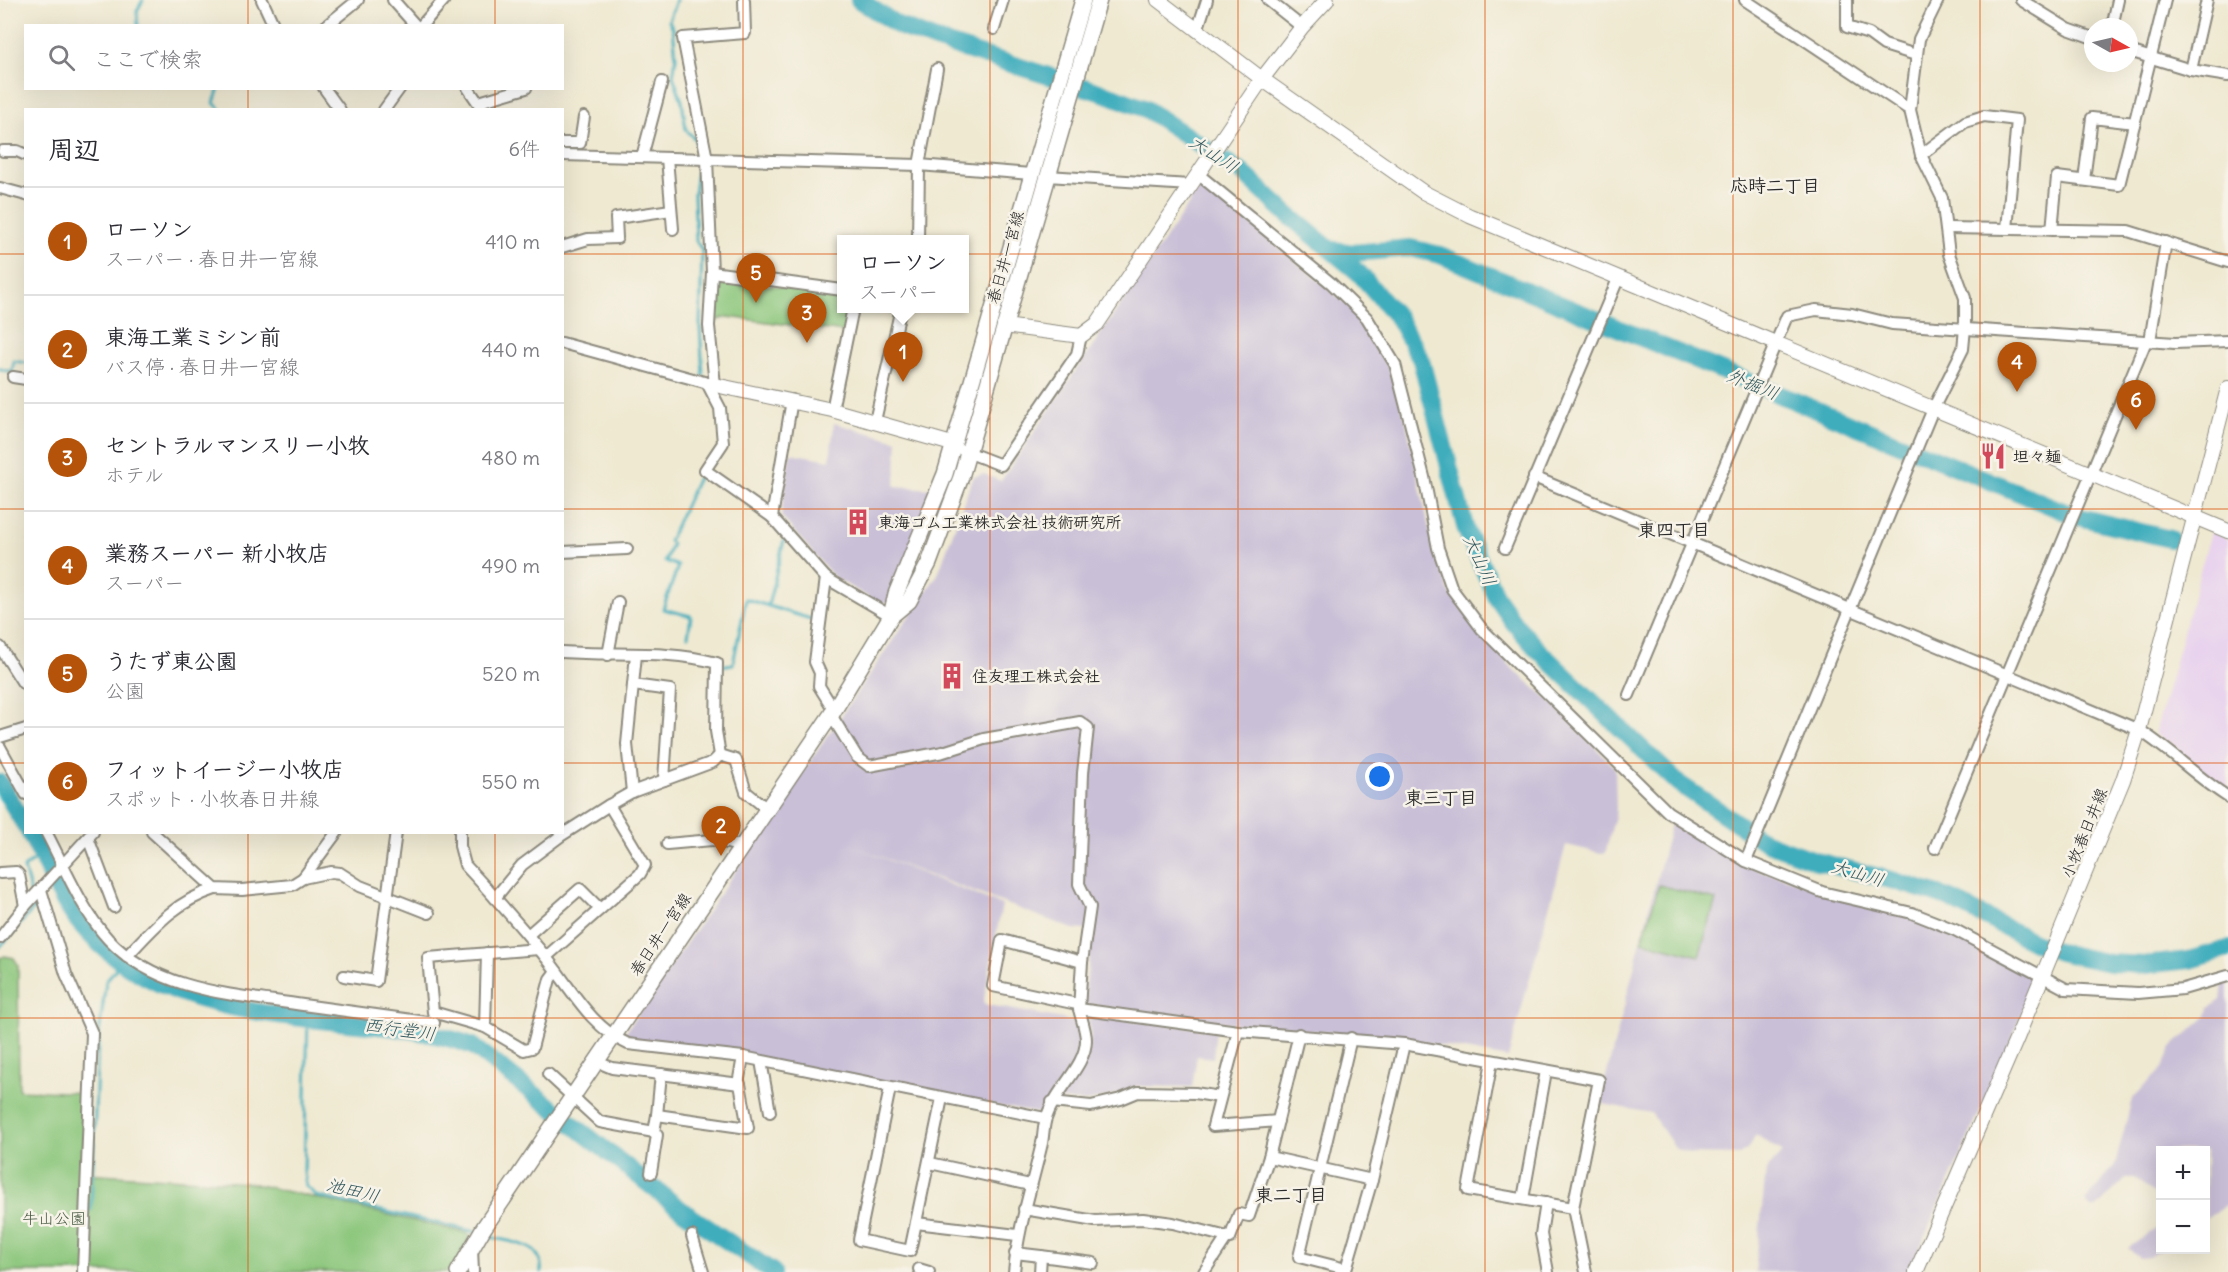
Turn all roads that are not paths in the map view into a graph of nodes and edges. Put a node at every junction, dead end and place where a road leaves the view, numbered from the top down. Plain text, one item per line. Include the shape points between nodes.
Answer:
1 (262, 0) edge
2 (358, 0) edge
3 (393, 0) edge
4 (444, 0) edge
5 (744, 0) edge
6 (1003, 0) edge
7 (1083, 0) edge
8 (1099, 0) edge
9 (1158, 0) edge
10 (1207, 0) edge
11 (1268, 0) edge
12 (1327, 0) edge
13 (1745, 0) edge
14 (1847, 0) edge
15 (1938, 0) edge
16 (2021, 0) edge
17 (2118, 0) edge
18 (2165, 0) edge
19 (2207, 0) edge
20 (2114, 18) edge
21 (273, 24) edge
22 (328, 24) edge
23 (414, 24) edge
24 (423, 24) edge
25 (1302, 27) junction
26 (994, 29) dead end
27 (1197, 31) junction
28 (2084, 35) edge
29 (1075, 54) junction
30 (1916, 55) junction
31 (2138, 55) edge
32 (2152, 60) junction
33 (937, 69) dead end
34 (2191, 70) junction
35 (2228, 76) edge
36 (1262, 79) junction
37 (662, 82) dead end
38 (325, 90) edge
39 (399, 90) edge
40 (469, 90) edge
41 (521, 90) edge
42 (481, 106) edge
43 (339, 108) edge
44 (385, 108) edge
45 (1910, 110) junction
46 (584, 117) dead end
47 (2135, 123) junction
48 (564, 143) edge
49 (3, 151) dead end
50 (24, 154) edge
51 (564, 155) edge
52 (1921, 155) junction
53 (642, 157) junction
54 (667, 158) junction
55 (707, 159) junction
56 (918, 165) junction
57 (1039, 175) junction
58 (1196, 176) junction
59 (2084, 180) junction
60 (1, 192) edge
61 (24, 195) edge
62 (671, 210) junction
63 (1947, 228) junction
64 (673, 229) dead end
65 (2007, 229) junction
66 (2052, 230) junction
67 (918, 235) edge
68 (2166, 242) junction
69 (564, 246) edge
70 (2228, 262) edge
71 (712, 272) junction
72 (1618, 279) junction
73 (837, 289) edge
74 (852, 313) edge
75 (901, 313) edge
76 (1004, 326) junction
77 (1965, 327) junction
78 (1081, 336) junction
79 (2148, 341) junction
80 (2228, 341) edge
81 (564, 344) edge
82 (1775, 345) junction
83 (13, 376) dead end
84 (24, 379) edge
85 (711, 384) junction
86 (2228, 388) edge
87 (792, 400) junction
88 (1933, 409) junction
89 (832, 410) junction
90 (875, 421) junction
91 (952, 444) junction
92 (968, 454) junction
93 (2092, 474) junction
94 (1534, 477) junction
95 (2193, 516) junction
96 (772, 517) junction
97 (2228, 531) edge
98 (1692, 544) junction
99 (1504, 548) dead end
100 (627, 549) dead end
101 (564, 552) edge
102 (826, 578) junction
103 (618, 602) dead end
104 (1850, 610) junction
105 (891, 616) junction
106 (0, 647) edge
107 (564, 652) edge
108 (608, 655) junction
109 (636, 655) junction
110 (2009, 676) junction
111 (23, 683) dead end
112 (633, 685) junction
113 (1629, 695) dead end
114 (833, 712) junction
115 (24, 730) edge
116 (2139, 730) junction
117 (0, 737) edge
118 (0, 747) edge
119 (720, 755) junction
120 (664, 780) junction
121 (24, 790) edge
122 (632, 792) junction
123 (2228, 797) edge
124 (609, 805) junction
125 (767, 809) junction
126 (47, 834) edge
127 (155, 834) edge
128 (336, 834) edge
129 (396, 834) edge
130 (459, 834) edge
131 (564, 834) edge
132 (564, 834) edge
133 (91, 835) edge
134 (667, 844) dead end
135 (742, 846) junction
136 (1935, 848) dead end
137 (1746, 861) junction
138 (63, 864) junction
139 (0, 873) edge
140 (303, 878) junction
141 (215, 889) junction
142 (40, 890) junction
143 (387, 897) junction
144 (495, 898) junction
145 (25, 906) junction
146 (114, 907) dead end
147 (600, 909) junction
148 (429, 913) dead end
149 (528, 935) junction
150 (0, 938) edge
151 (543, 953) junction
152 (487, 954) junction
153 (127, 956) junction
154 (1082, 962) junction
155 (556, 970) junction
156 (344, 976) dead end
157 (2043, 976) junction
158 (2228, 976) edge
159 (1078, 1006) junction
160 (434, 1023) dead end
161 (485, 1027) junction
162 (1238, 1031) junction
163 (1299, 1034) junction
164 (612, 1037) junction
165 (1351, 1038) junction
166 (1404, 1044) junction
167 (743, 1057) junction
168 (595, 1061) junction
169 (761, 1061) junction
170 (1492, 1061) junction
171 (1546, 1071) junction
172 (548, 1074) dead end
173 (661, 1074) junction
174 (738, 1084) junction
175 (890, 1088) junction
176 (1220, 1097) junction
177 (571, 1098) junction
178 (942, 1098) junction
179 (1052, 1102) junction
180 (770, 1112) dead end
181 (657, 1115) junction
182 (1045, 1118) junction
183 (1278, 1121) junction
184 (654, 1132) junction
185 (1269, 1157) junction
186 (930, 1163) junction
187 (1320, 1169) junction
188 (651, 1173) dead end
189 (1371, 1180) junction
190 (1030, 1185) junction
191 (1523, 1199) junction
192 (1546, 1203) junction
193 (1573, 1208) junction
194 (1024, 1209) junction
195 (916, 1222) junction
196 (1017, 1235) junction
197 (692, 1236) dead end
198 (1227, 1237) junction
199 (476, 1240) junction
200 (1015, 1253) junction
201 (1041, 1256) junction
202 (1093, 1263) dead end
203 (83, 1272) edge
204 (458, 1272) edge
205 (473, 1272) edge
206 (703, 1272) edge
207 (1014, 1272) edge
208 (1040, 1272) edge
209 (1204, 1272) edge
210 (1548, 1272) edge
211 (1586, 1272) edge
212 (1916, 1272) edge

1 - 21 street
2 - 22 street
3 - 23 street
4 - 24 street
5 - 55 street via 745,33 683,38
6 - 26 street
7 - 29 main road, 春日井一宮線
8 - 29 main road, 春日井一宮線
9 - 27 street
10 - 27 street
11 - 25 street
12 - 25 street
13 - 45 street
14 - 30 street via 1847,27
15 - 30 street via 1919,39
16 - 28 street
17 - 20 street
18 - 32 street
19 - 34 street
25 - 36 street
27 - 36 street
29 - 57 main road, 春日井一宮線 via 1065,113
29 - 57 main road, 春日井一宮線 via 1050,108
30 - 45 street
31 - 32 street
32 - 34 street
32 - 47 street
33 - 56 street
34 - 35 street
36 - 58 street
36 - 72 street via 1423,192
37 - 53 street
38 - 43 street
39 - 44 street
40 - 42 street
41 - 42 street
45 - 52 street
46 - 48 street via 580,143
47 - 59 street via 2119,185
47 - 59 street via 2092,118
49 - 50 street
51 - 53 street
52 - 63 street via 1942,198
52 - 65 street via 1965,122 1984,116 2017,120
53 - 54 street
54 - 55 street
54 - 62 street
55 - 56 street
55 - 71 street
56 - 57 street
56 - 67 street
57 - 58 street
57 - 76 main road, 春日井一宮線
57 - 91 main road, 春日井一宮線
58 - 78 street via 1097,324
58 - 137 street via 1331,283 1367,318 1395,364 1438,548 1452,589 1482,629 1668,812
59 - 66 street via 2057,177
60 - 61 street
62 - 64 street
62 - 69 street via 616,218 618,238 588,239
63 - 65 street
63 - 77 street via 1949,254 1965,298
65 - 66 street
66 - 68 street via 2128,231
68 - 70 street
68 - 79 street
71 - 73 street
71 - 85 street
72 - 82 street
72 - 94 street
74 - 89 street
75 - 90 street
76 - 78 street
76 - 92 main road, 春日井一宮線
77 - 79 street
77 - 82 street via 1892,324 1816,310 1787,316
77 - 88 street via 1963,349
78 - 92 street via 1077,354 1001,465
79 - 80 street
79 - 93 street
81 - 85 street
82 - 88 street
82 - 98 street
83 - 84 street
85 - 87 street
85 - 96 street via 720,408 723,443 705,470
86 - 95 street, 小牧春日井線
87 - 89 street
87 - 96 street
88 - 93 street
88 - 104 street
89 - 90 street
90 - 91 street
91 - 92 street
91 - 105 main road, 春日井一宮線 via 945,474 896,594
92 - 105 main road, 春日井一宮線 via 929,563 909,602
93 - 95 street
93 - 110 street
94 - 98 street
94 - 99 street
95 - 97 street
95 - 116 street, 小牧春日井線
96 - 102 street
98 - 104 street
98 - 113 street
100 - 101 street
102 - 105 street
102 - 114 street via 815,662 820,673 819,686
103 - 108 street
104 - 110 street
104 - 137 street
105 - 114 main road, 春日井一宮線
106 - 111 street
107 - 108 street
108 - 109 street
109 - 112 street
109 - 119 street via 658,653 717,663 716,731
110 - 116 street
110 - 136 street
112 - 120 street via 670,690
112 - 122 street via 627,744
114 - 125 main road, 春日井一宮線
114 - 154 street via 857,757 869,766 1080,722 1088,728 1079,884 1090,908
115 - 117 street
116 - 123 street via 2171,750 2200,779
116 - 157 street, 小牧春日井線 via 2123,780
118 - 121 street
119 - 120 street via 713,762
119 - 125 street via 736,760 746,792
120 - 122 street
122 - 124 street
124 - 132 street
124 - 147 street via 645,865
125 - 135 main road, 春日井一宮線
126 - 138 street
127 - 141 street
128 - 140 street
129 - 143 street
130 - 144 street via 465,865
131 - 144 street via 522,865
133 - 138 street
133 - 146 street
134 - 135 street via 712,840
135 - 164 main road, 春日井一宮線
137 - 157 street via 1822,892 1912,913 1955,930
138 - 142 street
138 - 153 street via 92,917
139 - 145 street via 19,875
140 - 141 street via 292,885 272,888
140 - 143 street via 340,873
141 - 153 street via 177,906
142 - 145 street
142 - 203 street via 66,974 92,1033
143 - 148 street
143 - 156 street via 376,981
144 - 149 street
145 - 150 street
147 - 149 street via 580,889
147 - 151 street
149 - 151 street
151 - 152 street
151 - 155 street
152 - 161 street
152 - 161 street via 428,958 433,1012
153 - 160 street via 167,978 199,988
154 - 159 street
154 - 159 street via 1002,940 993,986
155 - 161 street via 550,979 532,1048 524,1050
155 - 164 street
157 - 158 street via 2066,989 2115,994 2182,989
157 - 212 street, 小牧春日井線
159 - 162 street
159 - 179 street via 1086,1038 1085,1052
162 - 163 street
162 - 176 street
163 - 165 street
163 - 183 street
164 - 167 street via 628,1044
164 - 168 main road, 春日井一宮線
165 - 166 street
165 - 187 street
166 - 170 street
166 - 189 street
167 - 169 street
167 - 174 street
168 - 173 street via 612,1068
168 - 177 main road, 春日井一宮線
169 - 175 street
169 - 180 street
170 - 171 street
170 - 191 street via 1468,1190
171 - 191 street
171 - 193 street via 1599,1080
172 - 177 street
173 - 174 street
173 - 181 street
174 - 181 street via 748,1128
175 - 178 street
175 - 195 street via 859,1240 910,1251
176 - 179 street via 1138,1092 1091,1106
176 - 183 street via 1213,1126
177 - 184 street via 600,1122
177 - 199 main road, 春日井一宮線
178 - 182 street
178 - 186 street
179 - 182 street
181 - 184 street
182 - 190 street via 1043,1141
183 - 185 street
184 - 188 street via 657,1135
185 - 187 street
185 - 198 street via 1249,1216 1239,1214 1230,1238
186 - 190 street
186 - 195 street
187 - 189 street
187 - 189 street via 1299,1257 1346,1269
190 - 194 street
191 - 192 street
192 - 193 street
192 - 210 street via 1540,1234
193 - 211 street
194 - 196 street
194 - 198 street via 1095,1221 1173,1222
195 - 196 street
196 - 200 street
197 - 206 street
198 - 209 street
199 - 204 main road, 春日井一宮線
199 - 205 street
200 - 201 street
200 - 207 street
201 - 202 street
201 - 208 street

